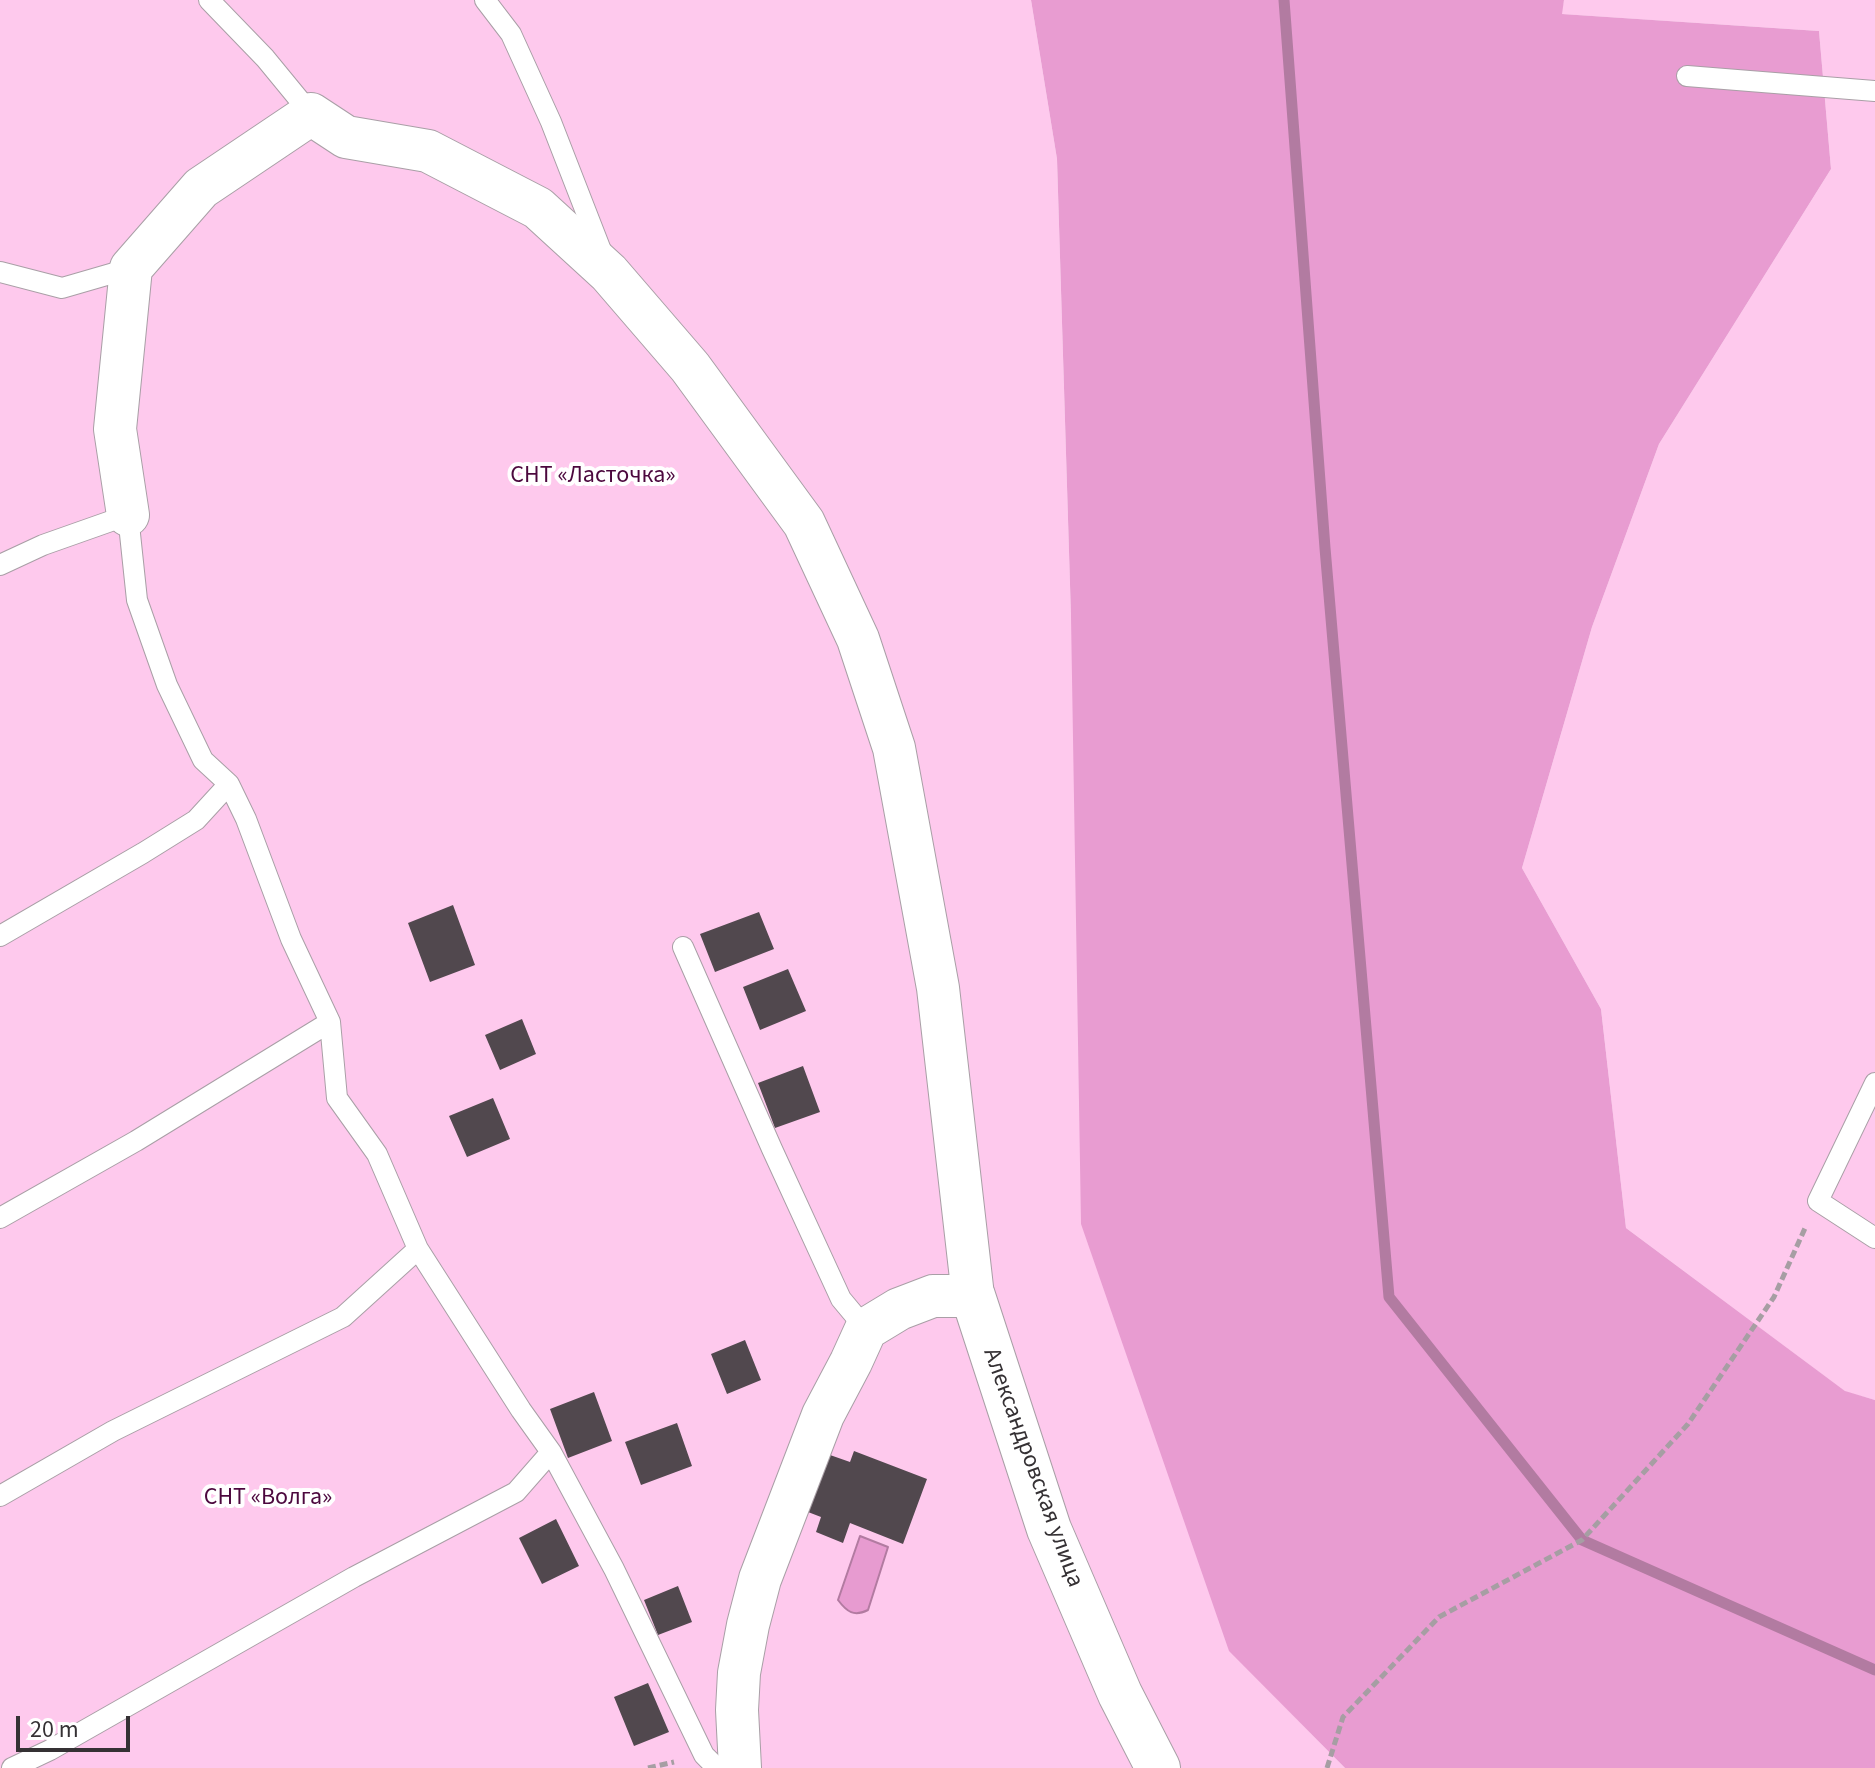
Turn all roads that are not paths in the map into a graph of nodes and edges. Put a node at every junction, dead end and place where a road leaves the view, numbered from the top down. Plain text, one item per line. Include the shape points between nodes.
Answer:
1 (209, 0) edge
2 (485, 0) edge
3 (1687, 76) dead end
4 (1875, 91) edge
5 (311, 114) junction
6 (131, 268) junction
7 (0, 272) edge
8 (609, 273) junction
9 (128, 515) junction
10 (0, 565) edge
11 (229, 784) junction
12 (0, 936) edge
13 (683, 947) dead end
14 (330, 1022) junction
15 (1875, 1083) edge
16 (0, 1218) edge
17 (1875, 1238) edge
18 (418, 1249) junction
19 (973, 1296) junction
20 (866, 1329) junction
21 (551, 1452) junction
22 (0, 1496) edge
23 (12, 1768) edge
24 (717, 1768) edge
25 (740, 1768) edge
26 (1158, 1768) edge

1 - 5 lane
2 - 8 lane via 511,34
3 - 4 lane
5 - 6 street via 201,188
5 - 8 street via 346,137 428,151 538,208
6 - 7 lane via 62,288
6 - 9 street via 115,429
8 - 19 street via 690,367 804,523 858,639 894,748 938,988
9 - 10 lane
9 - 11 lane via 137,600 167,685 203,760
11 - 12 lane via 196,820
11 - 14 lane
13 - 20 lane via 841,1299
14 - 16 lane
14 - 18 lane via 337,1098 377,1154
15 - 17 lane via 1818,1201
18 - 21 lane
18 - 22 lane via 343,1317 113,1431
19 - 20 street via 933,1296
19 - 26 street, Александровская улица via 1049,1529
20 - 25 street via 823,1415 760,1579 739,1673
21 - 23 lane via 516,1492
21 - 24 lane via 704,1755

